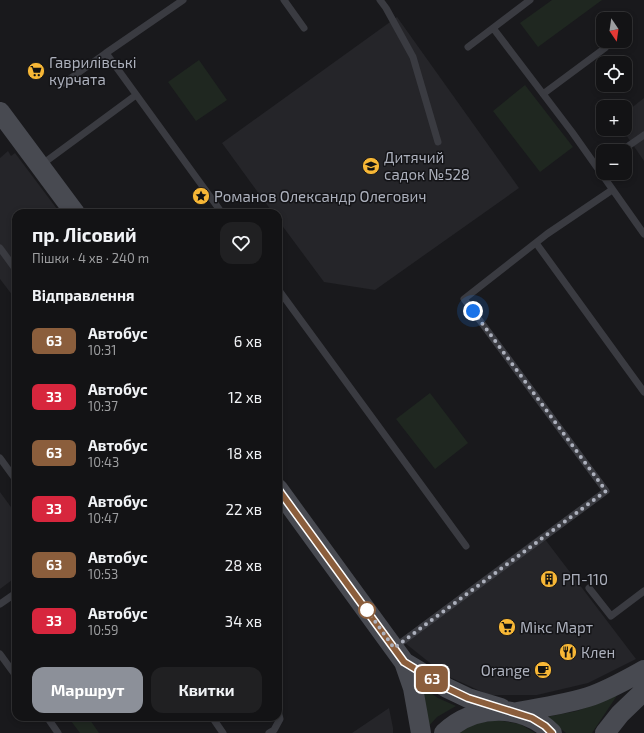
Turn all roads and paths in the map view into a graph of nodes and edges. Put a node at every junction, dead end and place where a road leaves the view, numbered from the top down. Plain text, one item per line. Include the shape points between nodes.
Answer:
1 (183, 0) edge
2 (284, 0) edge
3 (380, 0) edge
4 (530, 0) edge
5 (304, 28) dead end
6 (493, 28) junction
7 (468, 47) dead end
8 (605, 48) dead end
9 (106, 53) junction
10 (64, 83) dead end
11 (543, 94) junction
12 (136, 95) junction
13 (0, 112) edge
14 (644, 135) edge
15 (438, 142) dead end
16 (631, 144) edge
17 (596, 161) edge
18 (40, 166) junction
19 (607, 180) edge
20 (612, 190) junction
21 (72, 209) edge
22 (219, 209) edge
23 (644, 234) edge
24 (536, 243) junction
25 (0, 248) edge
26 (12, 264) edge
27 (282, 295) edge
28 (644, 392) edge
29 (0, 458) edge
30 (12, 474) edge
31 (282, 494) edge
32 (466, 546) dead end
33 (589, 588) dead end
34 (644, 591) edge
35 (12, 596) edge
36 (0, 604) edge
37 (0, 654) edge
38 (399, 655) junction
39 (12, 670) edge
40 (644, 670) edge
41 (644, 691) edge
42 (513, 712) junction
43 (49, 721) edge
44 (215, 721) edge
45 (279, 721) edge
46 (58, 733) edge
47 (223, 733) edge
48 (269, 733) edge
49 (421, 733) edge
50 (444, 733) edge
51 (552, 733) edge
52 (605, 733) edge

1 - 9 lane
2 - 5 lane
3 - 15 lane via 413,57
4 - 6 lane
6 - 7 lane
6 - 11 lane
8 - 11 lane
9 - 10 lane
9 - 12 lane
11 - 17 lane
12 - 18 lane
12 - 22 lane
13 - 18 street
14 - 16 lane
18 - 21 street
19 - 20 lane
20 - 23 lane
20 - 24 lane
24 - 28 lane
24 - 38 lane via 464,299 606,491
25 - 26 lane
27 - 32 lane
29 - 30 lane
31 - 38 street
33 - 34 lane via 611,616
35 - 36 lane
37 - 39 lane
38 - 42 street via 447,688 468,698
38 - 49 street via 413,688
40 - 42 street via 589,696 562,704
41 - 52 street
42 - 50 street via 494,710 472,715 452,725
42 - 51 street via 532,718
43 - 46 lane
44 - 47 lane
45 - 48 lane

